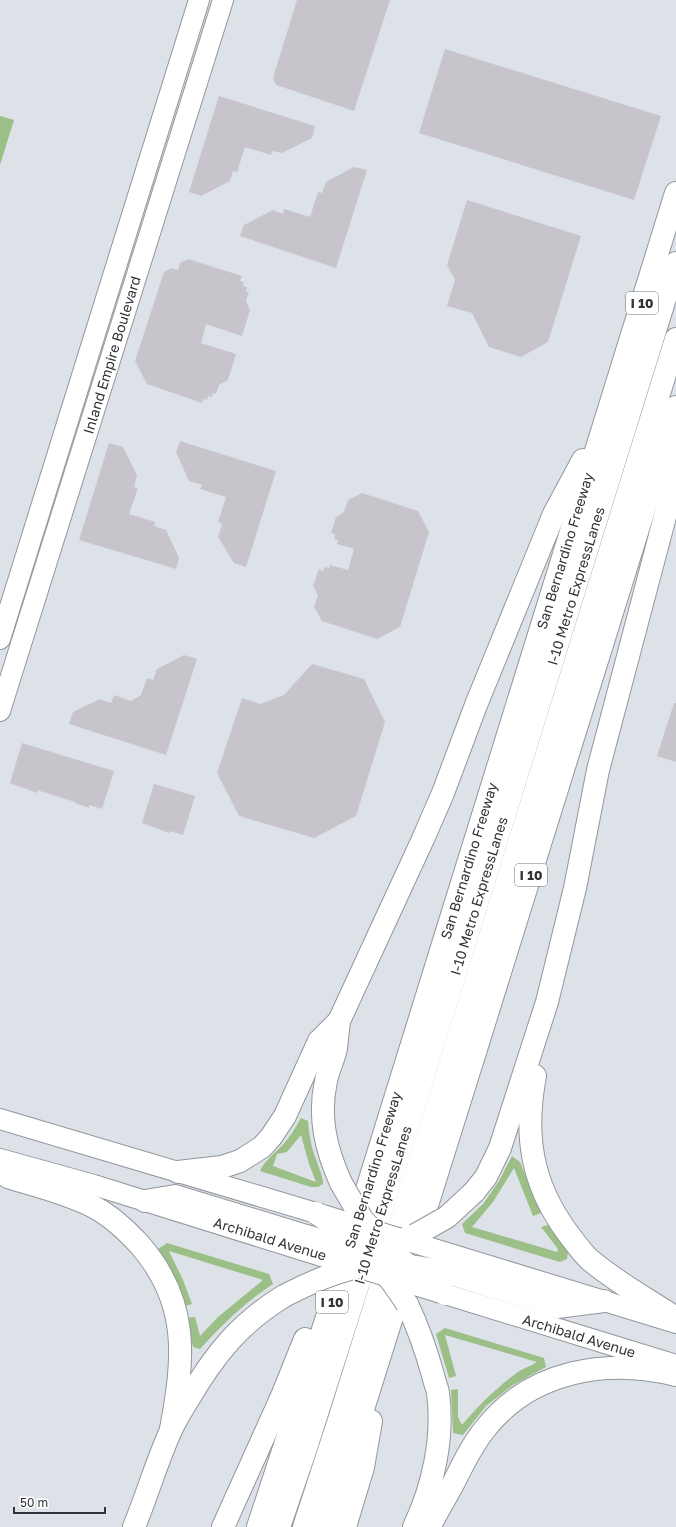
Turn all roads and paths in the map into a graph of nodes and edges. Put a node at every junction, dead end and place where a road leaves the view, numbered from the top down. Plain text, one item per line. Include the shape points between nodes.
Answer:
1 (199, 0) edge
2 (223, 0) edge
3 (676, 193) edge
4 (676, 263) edge
5 (676, 339) edge
6 (676, 407) edge
7 (608, 413) junction
8 (676, 417) edge
9 (0, 639) edge
10 (0, 711) edge
11 (547, 1002) junction
12 (339, 1020) junction
13 (402, 1076) junction
14 (0, 1119) edge
15 (0, 1159) edge
16 (0, 1171) edge
17 (178, 1172) junction
18 (145, 1201) joint
19 (316, 1212) joint
20 (381, 1254) junction
21 (445, 1294) joint
22 (604, 1301) joint
23 (676, 1318) edge
24 (676, 1323) edge
25 (384, 1343) junction
26 (676, 1365) edge
27 (676, 1375) edge
28 (171, 1428) junction
29 (134, 1527) edge
30 (223, 1527) edge
31 (258, 1527) edge
32 (279, 1527) edge
33 (304, 1527) edge
34 (326, 1527) edge
35 (345, 1527) edge
36 (414, 1527) edge
37 (429, 1527) edge

1 - 9 main road, Inland Empire Boulevard
2 - 10 main road, Inland Empire Boulevard
3 - 7 highway, San Bernardino Freeway / I 10
4 - 32 highway, I-10 Metro ExpressLanes via 384,1203
5 - 33 highway, I-10 Metro ExpressLanes
6 - 25 highway, I 10
7 - 12 highway via 554,514 426,832
7 - 13 highway, San Bernardino Freeway / I 10
8 - 11 highway via 672,490 598,770 575,888
11 - 20 highway, bridge via 500,1148 486,1177 447,1217
11 - 23 highway via 544,1038 532,1092 529,1126 533,1160 543,1191 558,1220 589,1259 610,1276
12 - 17 highway via 319,1041 285,1116 262,1147 240,1161 222,1167
12 - 20 highway, bridge via 336,1050 325,1082 322,1109 324,1133 327,1149 341,1183
13 - 30 highway via 369,1136 314,1316 299,1356
13 - 31 highway, San Bernardino Freeway / I 10 via 332,1302
14 - 17 main road
15 - 18 main road
16 - 28 highway via 8,1177 65,1194 95,1207 129,1234 156,1265 175,1309 180,1336 180,1376
17 - 19 main road
18 - 20 highway, bridge via 175,1196 304,1243 332,1242
19 - 20 highway, bridge
20 - 21 highway, bridge
20 - 22 highway, bridge via 424,1268 454,1265 557,1307
20 - 28 highway, bridge via 327,1276 265,1307 226,1343 210,1364
20 - 36 highway, bridge via 419,1331 437,1392 439,1430 436,1454 423,1508
21 - 26 main road, Archibald Avenue
22 - 24 main road
25 - 34 highway, I 10
25 - 35 highway via 363,1467
27 - 37 highway via 635,1368 603,1368 571,1374 521,1395 506,1406 484,1430
28 - 29 highway

